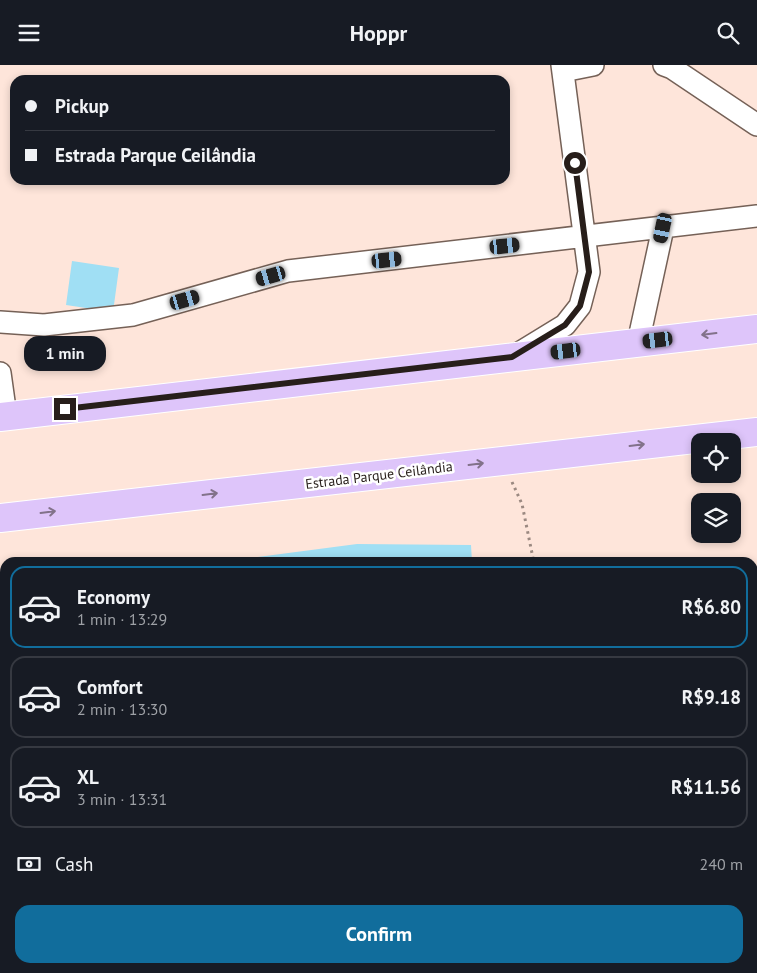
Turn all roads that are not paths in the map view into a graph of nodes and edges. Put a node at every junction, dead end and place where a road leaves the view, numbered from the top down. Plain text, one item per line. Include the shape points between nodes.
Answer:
1 (593, 65) edge
2 (664, 65) edge
3 (562, 68) edge
4 (757, 125) edge
5 (757, 216) edge
6 (663, 228) junction
7 (584, 237) junction
8 (0, 322) edge
9 (757, 329) edge
10 (638, 343) junction
11 (512, 357) junction
12 (0, 373) edge
13 (3, 417) edge
14 (757, 431) edge
15 (0, 518) edge

1 - 3 street
2 - 4 street
3 - 7 street
5 - 6 street
6 - 7 street
6 - 10 street
7 - 8 street via 288,271 133,315 44,325
7 - 11 street via 589,272 580,306 565,325
9 -> 10 highway
10 - 11 highway
11 - 13 highway
12 - 13 street
15 -> 14 highway, Estrada Parque Ceilândia

